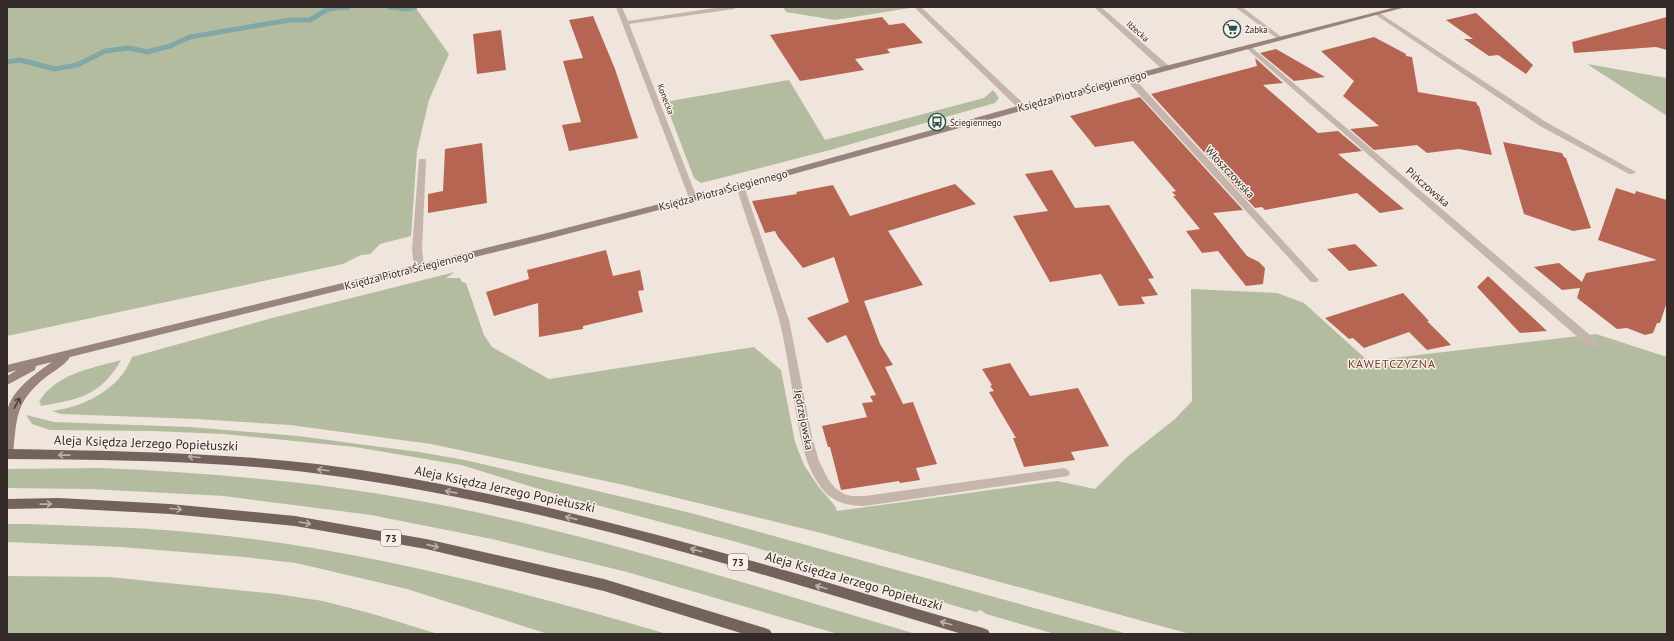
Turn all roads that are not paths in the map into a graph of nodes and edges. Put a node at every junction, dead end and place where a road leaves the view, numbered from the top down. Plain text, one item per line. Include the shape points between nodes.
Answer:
1 (619, 7) edge
2 (734, 7) edge
3 (917, 7) edge
4 (1097, 7) edge
5 (1238, 7) edge
6 (1403, 7) edge
7 (1392, 8) edge
8 (1378, 14) junction
9 (625, 23) junction
10 (1281, 39) junction
11 (1248, 47) junction
12 (1166, 68) junction
13 (1129, 78) junction
14 (1022, 108) junction
15 (422, 161) dead end
16 (1632, 172) dead end
17 (740, 186) junction
18 (694, 198) junction
19 (419, 268) junction
20 (1314, 280) dead end
21 (1594, 344) dead end
22 (70, 354) junction
23 (41, 361) junction
24 (7, 369) edge
25 (7, 380) edge
26 (7, 454) edge
27 (1064, 473) dead end
28 (7, 504) edge
29 (764, 634) edge
30 (983, 634) edge

1 - 9 street, Konecka
2 - 9 street
3 - 14 street
4 - 12 street, Iłżecka
5 - 10 street
6 - 7 street, Księdza Piotra Ściegiennego
7 - 8 street, Księdza Piotra Ściegiennego
8 - 10 street, Księdza Piotra Ściegiennego
8 - 16 street via 1543,124
9 - 18 street, Konecka
10 - 11 street, Księdza Piotra Ściegiennego
11 - 12 street, Księdza Piotra Ściegiennego
11 - 21 street, Pińczowska
12 - 13 street, Księdza Piotra Ściegiennego
13 - 14 street, Księdza Piotra Ściegiennego
13 - 20 street, Włoszczowska
14 - 17 street, Księdza Piotra Ściegiennego
15 - 19 street via 417,249
17 - 18 street, Księdza Piotra Ściegiennego
17 - 27 street, Jędrzejowska via 784,320 811,456 818,473 834,494 842,500 865,501
18 - 19 street, Księdza Piotra Ściegiennego
19 - 22 street, Księdza Piotra Ściegiennego
22 - 23 street, Księdza Piotra Ściegiennego
26 -> 22 street via 16,402 30,385
23 - 24 street, Księdza Piotra Ściegiennego
23 - 25 street, Księdza Piotra Ściegiennego
30 -> 26 main road, Aleja Księdza Jerzego Popiełuszki / 73 via 649,537 490,499 361,475 274,464 184,457
28 -> 29 main road, 73 via 170,509 295,521 426,544 604,585

